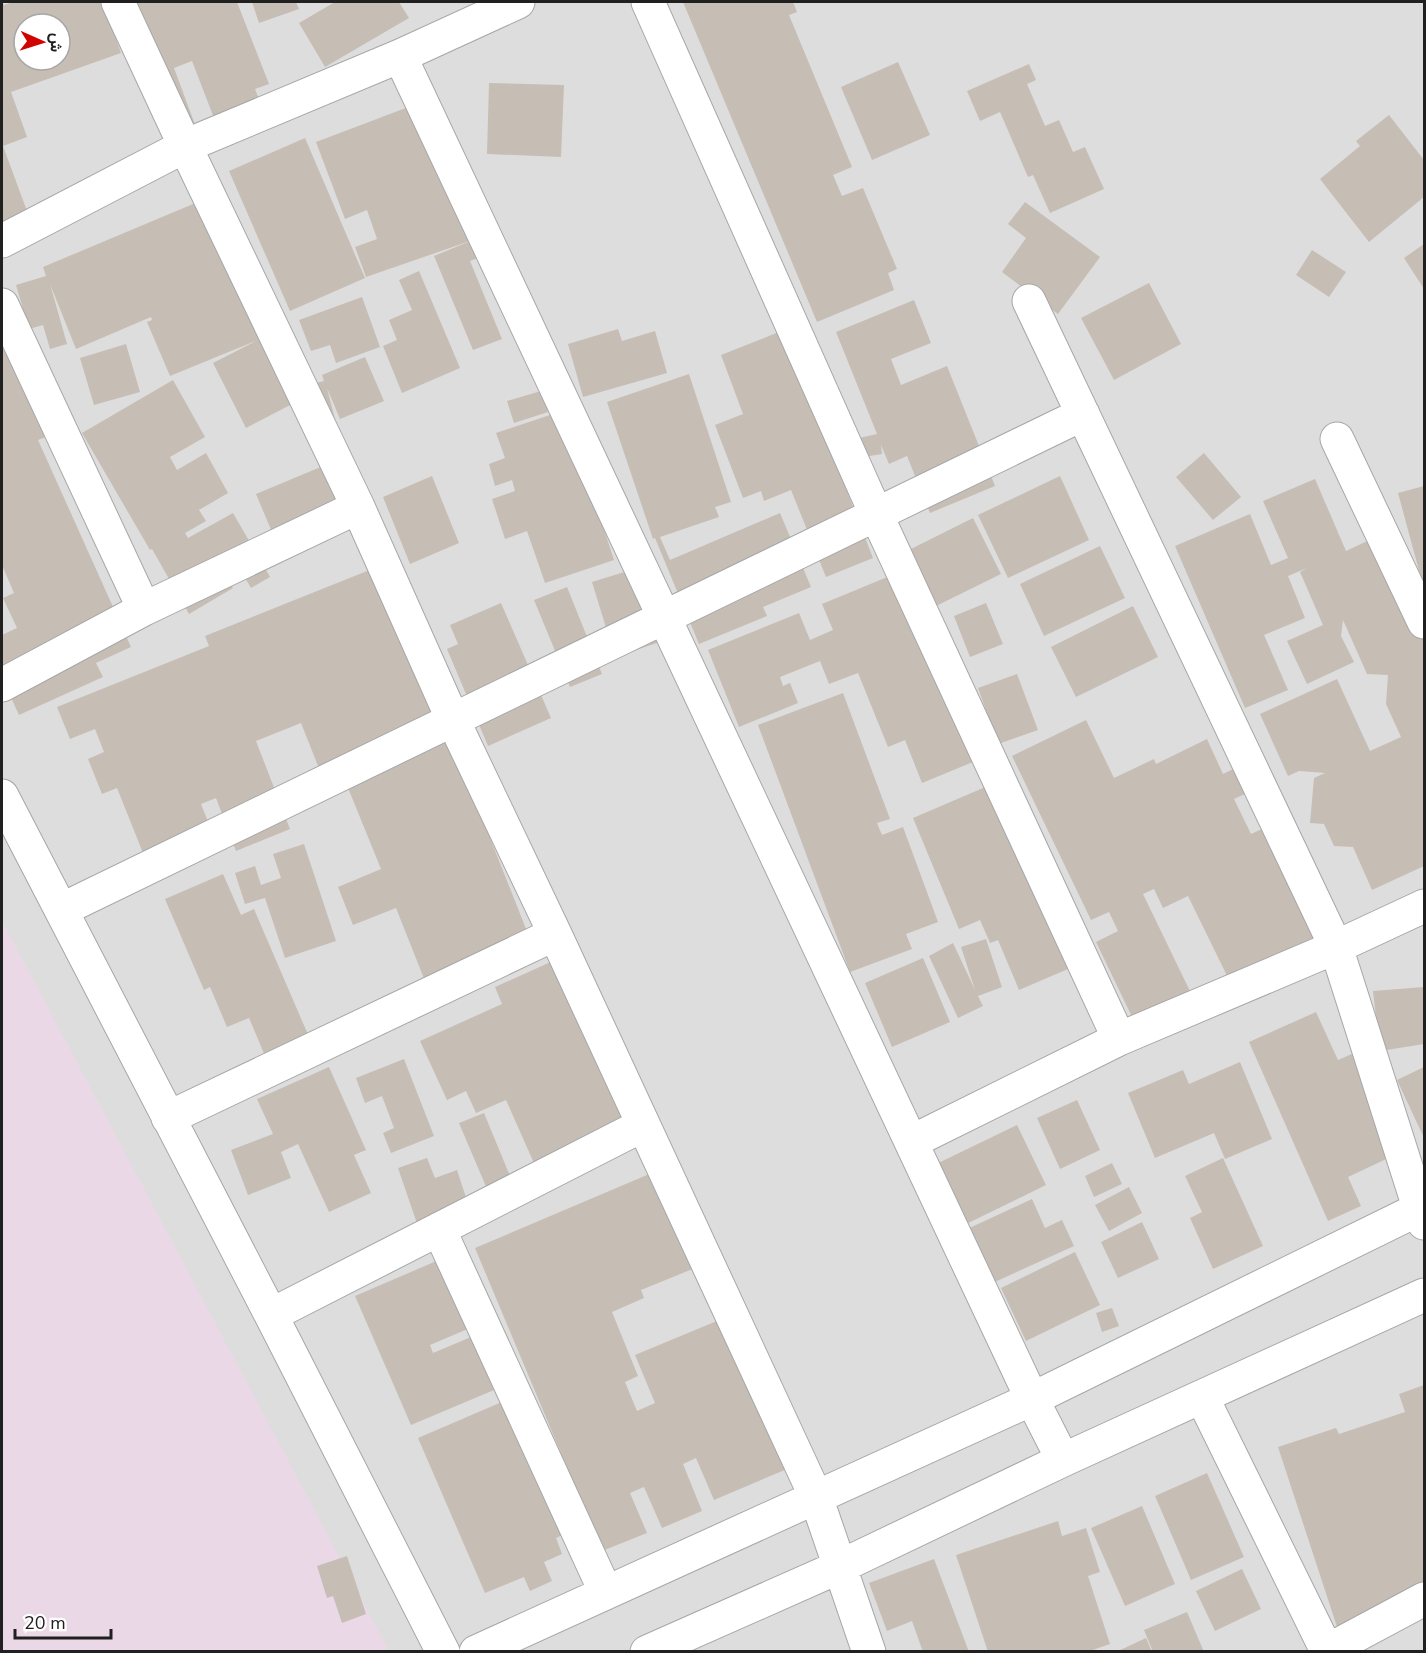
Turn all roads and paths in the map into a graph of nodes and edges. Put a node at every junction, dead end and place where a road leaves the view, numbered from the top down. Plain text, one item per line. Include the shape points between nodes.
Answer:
1 (118, 2) edge
2 (518, 2) edge
3 (648, 2) edge
4 (400, 56) junction
5 (185, 146) junction
6 (2, 242) edge
7 (1029, 301) dead end
8 (2, 305) edge
9 (1083, 414) junction
10 (1337, 439) dead end
11 (358, 507) junction
12 (876, 514) junction
13 (144, 609) junction
14 (664, 615) junction
15 (1425, 622) edge
16 (2, 685) edge
17 (453, 720) junction
18 (2, 796) edge
19 (1425, 906) edge
20 (61, 910) junction
21 (555, 934) junction
22 (1336, 947) junction
23 (1119, 1039) junction
24 (168, 1118) junction
25 (643, 1125) junction
26 (911, 1142) junction
27 (1422, 1216) edge
28 (440, 1229) junction
29 (1425, 1295) edge
30 (271, 1315) junction
31 (1202, 1397) junction
32 (1032, 1399) junction
33 (1063, 1460) junction
34 (816, 1497) junction
35 (839, 1567) junction
36 (606, 1593) junction
37 (1425, 1599) edge
38 (1326, 1651) edge
39 (443, 1652) edge
40 (476, 1652) edge
41 (647, 1652) edge
42 (869, 1652) edge

1 - 5 street
2 - 4 street
3 - 12 street
4 - 5 street
4 - 14 street
5 - 6 street
5 - 11 street
7 - 9 street
8 - 13 street
9 - 12 street
9 - 22 street
10 - 15 street
11 - 13 street
11 - 17 street
12 - 14 street
12 - 23 street
13 - 16 street
14 - 17 street
14 - 26 street
17 - 20 street
17 - 21 street
18 - 20 street
19 - 22 street
20 - 24 street
21 - 24 street
21 - 25 street
22 - 23 street
22 - 27 street
23 - 26 street
24 - 30 street
25 - 28 street
25 - 34 street
26 - 32 street
27 - 32 street
28 - 30 street
28 - 36 street
29 - 31 street
30 - 39 street
31 - 33 street
31 - 38 street
32 - 33 street
32 - 34 street
33 - 35 street
34 - 35 street
34 - 36 street
35 - 41 street
35 - 42 street
36 - 40 street
37 - 38 street

